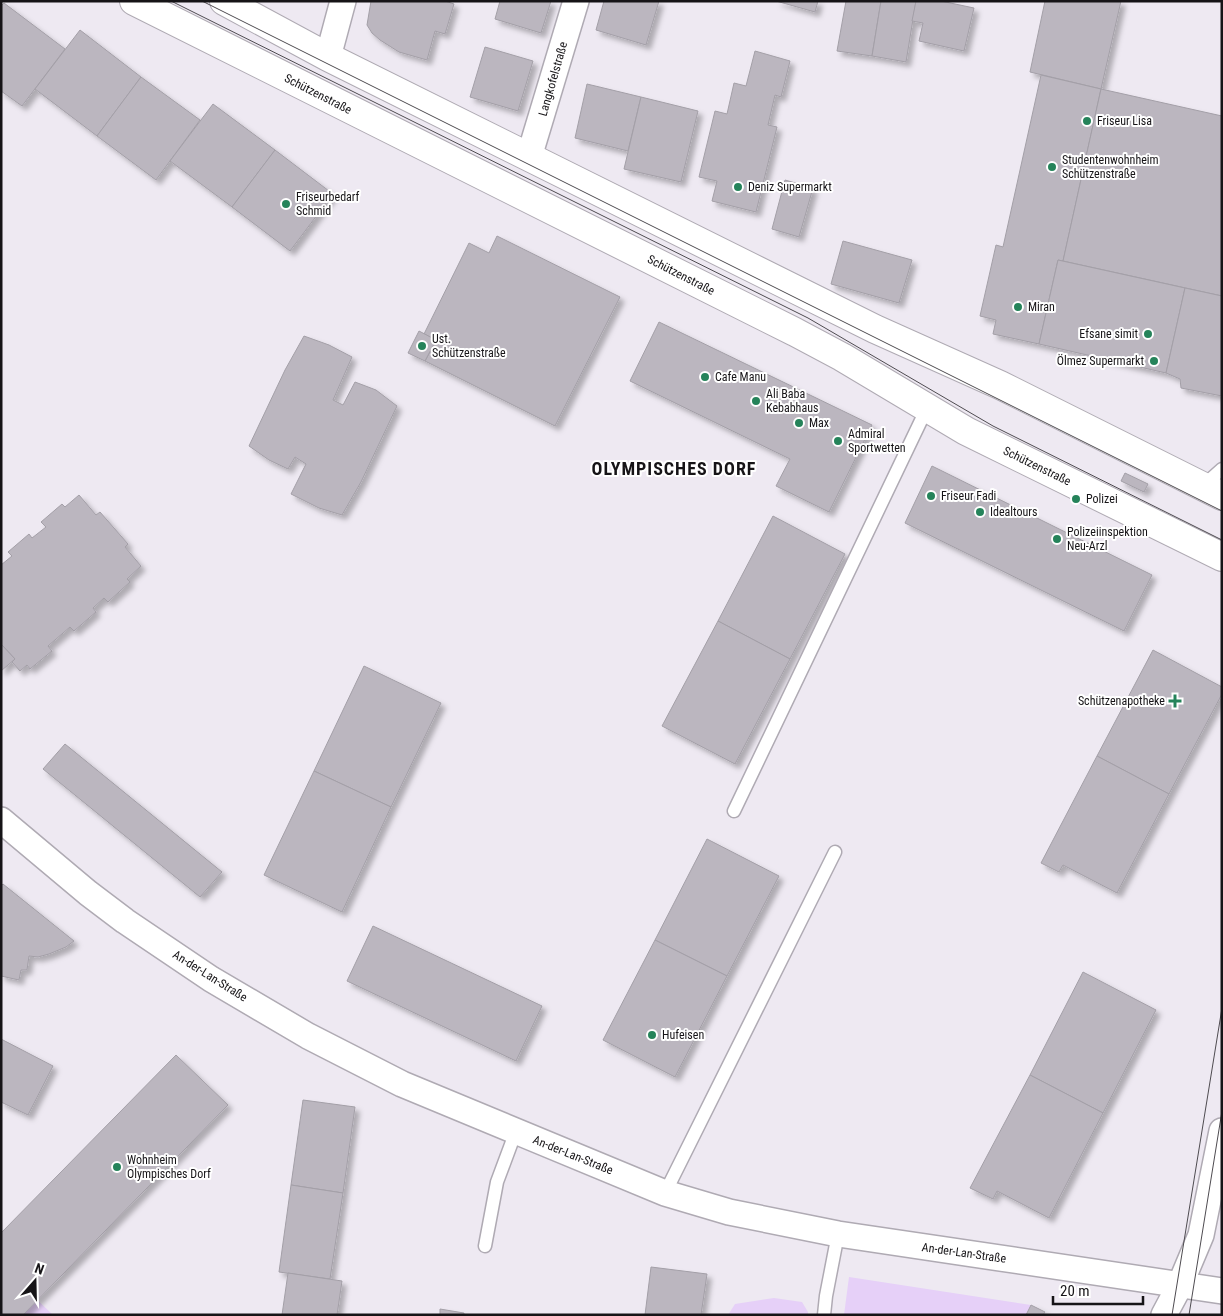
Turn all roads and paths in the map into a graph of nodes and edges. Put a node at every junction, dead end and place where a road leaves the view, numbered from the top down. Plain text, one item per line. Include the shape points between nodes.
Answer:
1 (134, 1) edge
2 (224, 1) edge
3 (344, 1) edge
4 (576, 1) edge
5 (328, 57) junction
6 (530, 157) junction
7 (927, 408) junction
8 (1216, 484) edge
9 (1222, 557) edge
10 (734, 812) dead end
11 (1, 820) edge
12 (835, 852) dead end
13 (516, 1131) junction
14 (1222, 1131) edge
15 (665, 1193) junction
16 (838, 1234) junction
17 (485, 1246) dead end
18 (1180, 1285) junction
19 (1222, 1291) edge
20 (824, 1315) edge
21 (1164, 1315) edge

1 - 7 street, Schützenstraße via 795,332
2 - 5 street
3 - 5 street
4 - 6 street, Langkofelstraße
5 - 6 street
6 - 8 street via 875,329
7 - 9 street, Schützenstraße via 966,431
7 - 10 lane
11 - 13 street, An-der-Lan-Straße via 125,921 212,979 308,1036 402,1084
12 - 15 lane
13 - 15 street, An-der-Lan-Straße
13 - 17 lane via 497,1182
14 - 18 street via 1201,1235
15 - 16 street, An-der-Lan-Straße via 729,1212
16 - 18 street, An-der-Lan-Straße
16 - 20 lane
18 - 19 street, An-der-Lan-Straße
18 - 21 street

